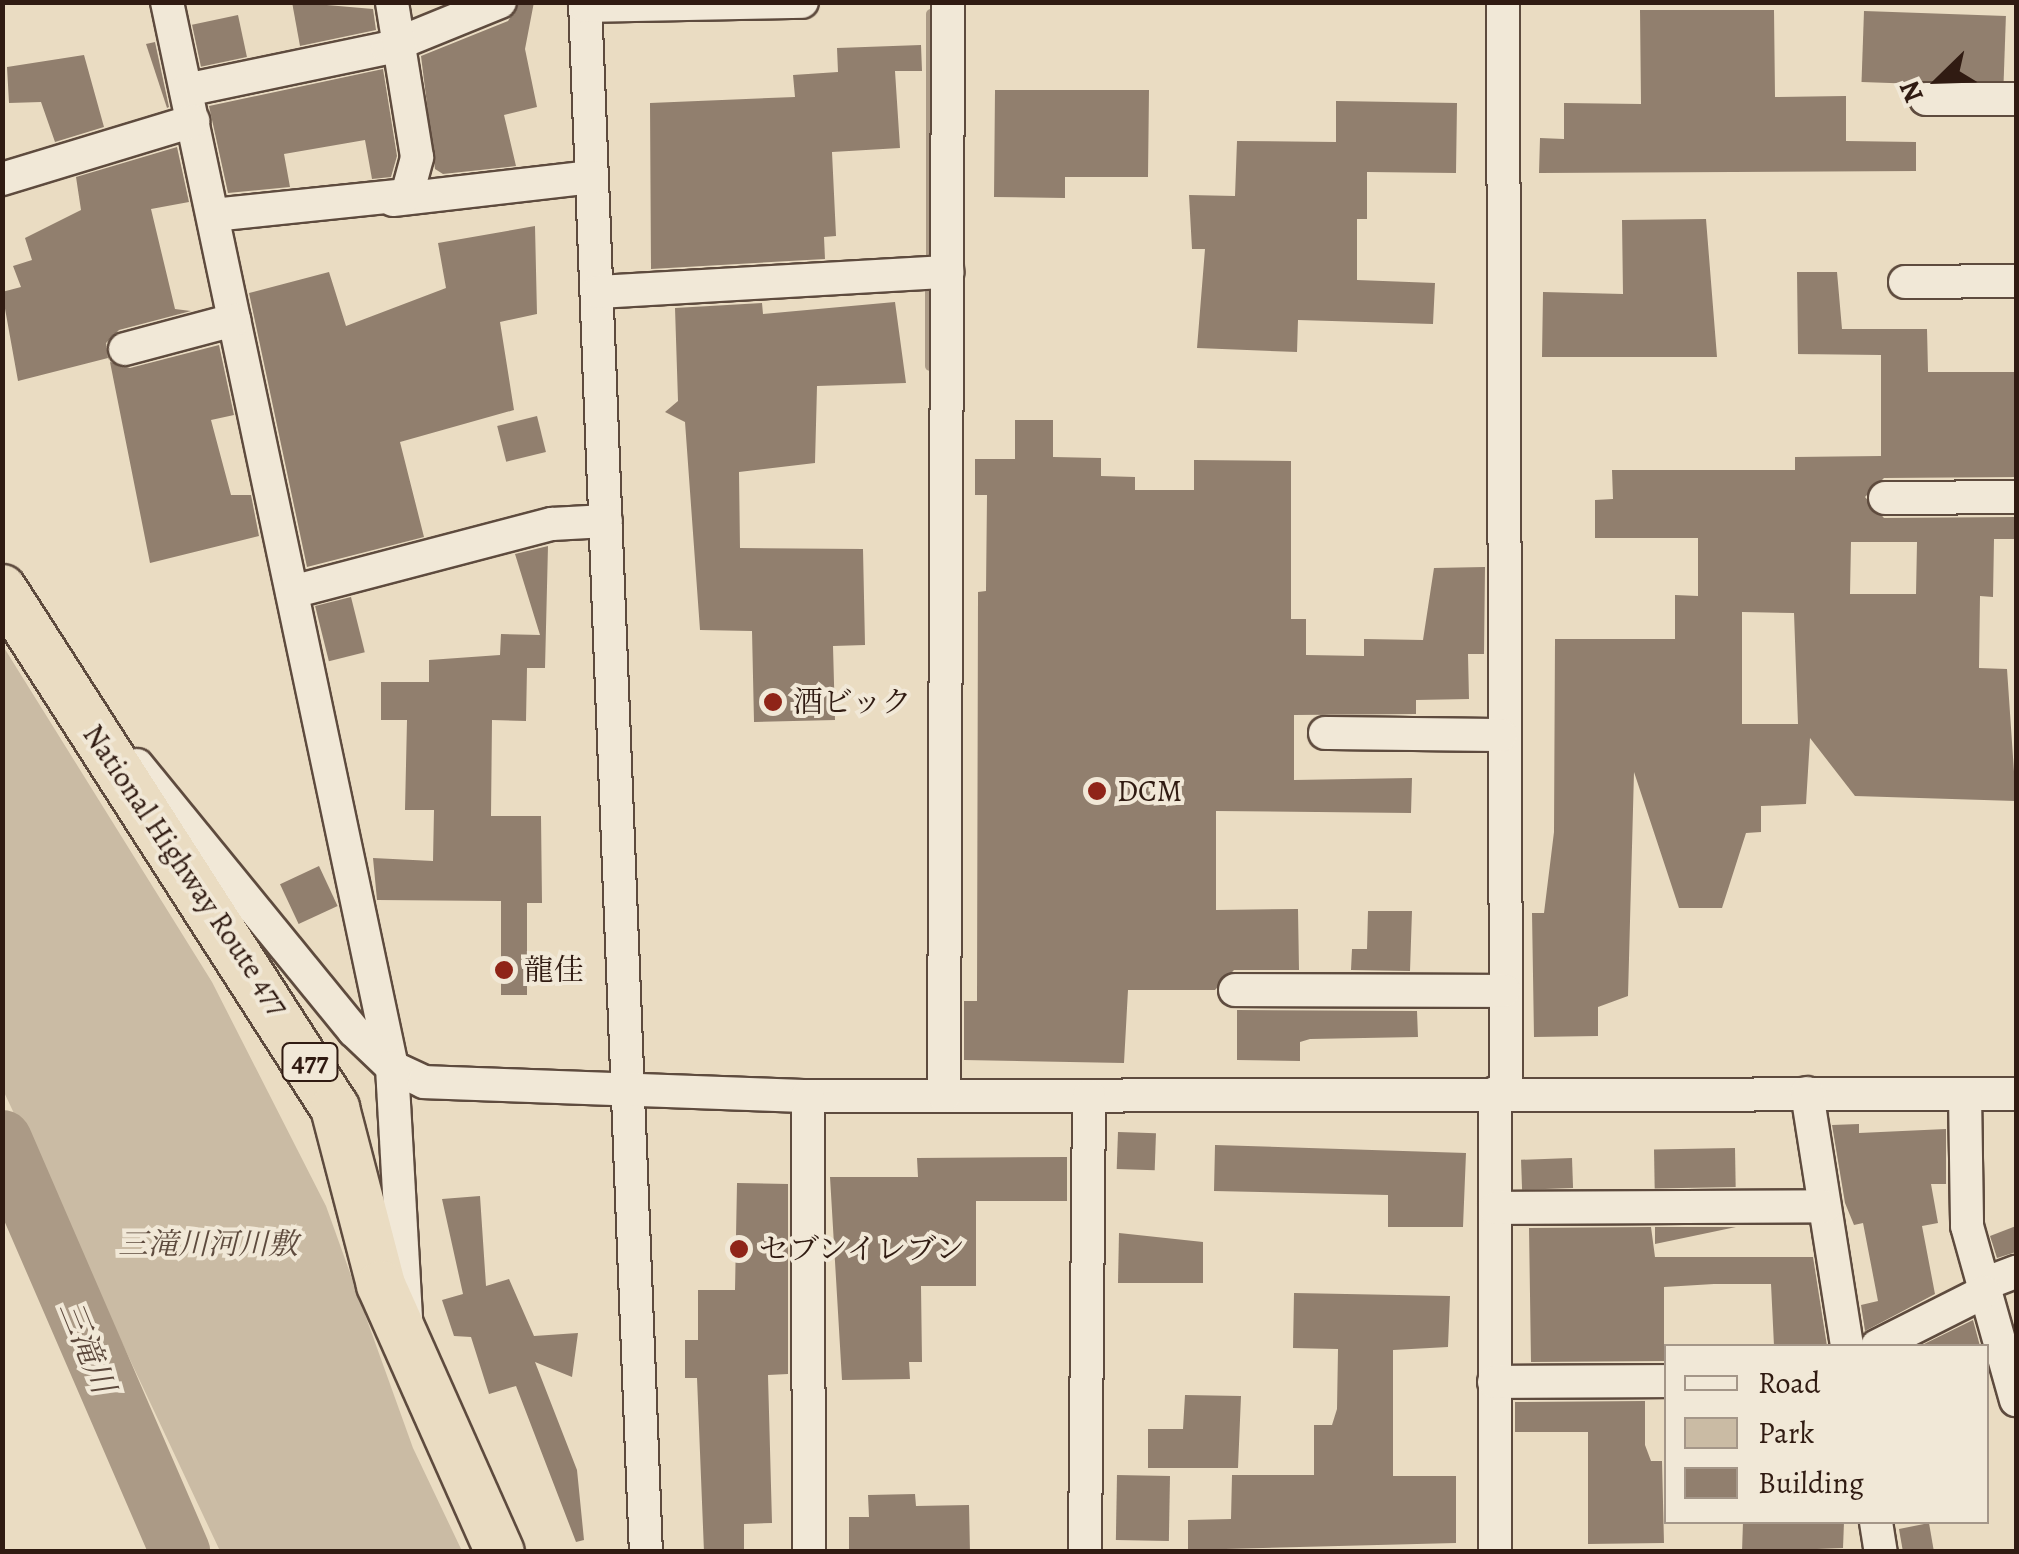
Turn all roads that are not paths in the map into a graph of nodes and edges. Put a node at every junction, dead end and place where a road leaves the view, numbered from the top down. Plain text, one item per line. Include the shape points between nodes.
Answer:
1 (167, 2) edge
2 (392, 2) edge
3 (500, 2) edge
4 (802, 2) edge
5 (948, 2) edge
6 (1502, 2) edge
7 (585, 4) edge
8 (398, 43) junction
9 (1926, 99) dead end
10 (2016, 99) edge
11 (190, 105) junction
12 (592, 177) junction
13 (2, 180) edge
14 (393, 200) junction
15 (213, 215) junction
16 (947, 272) junction
17 (2016, 281) edge
18 (1905, 282) dead end
19 (597, 292) junction
20 (234, 320) junction
21 (125, 349) dead end
22 (2016, 497) edge
23 (1885, 498) dead end
24 (606, 521) junction
25 (292, 592) junction
26 (10, 605) edge
27 (1325, 733) dead end
28 (1501, 735) junction
29 (1234, 990) dead end
30 (1504, 992) junction
31 (392, 1068) junction
32 (1500, 1093) junction
33 (1807, 1093) junction
34 (629, 1094) junction
35 (1965, 1094) junction
36 (2016, 1094) edge
37 (808, 1096) junction
38 (944, 1096) junction
39 (1089, 1096) junction
40 (1824, 1206) junction
41 (1495, 1208) junction
42 (2016, 1272) edge
43 (1984, 1288) junction
44 (1847, 1344) edge
45 (1881, 1344) edge
46 (407, 1345) junction
47 (1664, 1381) edge
48 (1494, 1382) junction
49 (2016, 1400) edge
50 (1876, 1524) edge
51 (500, 1552) edge
52 (646, 1552) edge
53 (809, 1552) edge
54 (1085, 1552) edge
55 (1495, 1552) edge
56 (1881, 1552) edge

1 - 11 street
2 - 8 street
3 - 8 street
4 - 7 street
5 - 16 street
6 - 28 street
7 - 12 street
8 - 11 street
8 - 14 street via 418,173
9 - 10 street
11 - 13 street
11 - 15 street
12 - 14 street
12 - 19 street
14 - 15 street
15 - 20 street
16 - 19 street
16 - 38 street
17 - 18 street
19 - 24 street
20 - 21 street
20 - 25 street
22 - 23 street
24 - 25 street via 552,524
24 - 34 street
25 - 31 street
26 - 31 street
26 - 46 highway, National Highway Route 477 / 477 via 326,1092
27 - 28 street
28 - 30 street
29 - 30 street
30 - 32 street
31 - 34 street via 424,1082 569,1080
31 - 46 street
32 - 33 street
32 - 39 street
32 - 41 street
33 - 35 street
33 - 40 street
34 - 37 street
34 - 52 street
35 - 36 street
35 - 43 street via 1967,1226
37 - 38 street
37 - 53 street
38 - 39 street
39 - 54 street
40 - 41 street
40 - 44 street
41 - 48 street
42 - 43 street
43 - 45 street
43 - 49 street
46 - 51 highway, National Highway Route 477 / 477
47 - 48 street
48 - 55 street
50 - 56 street

